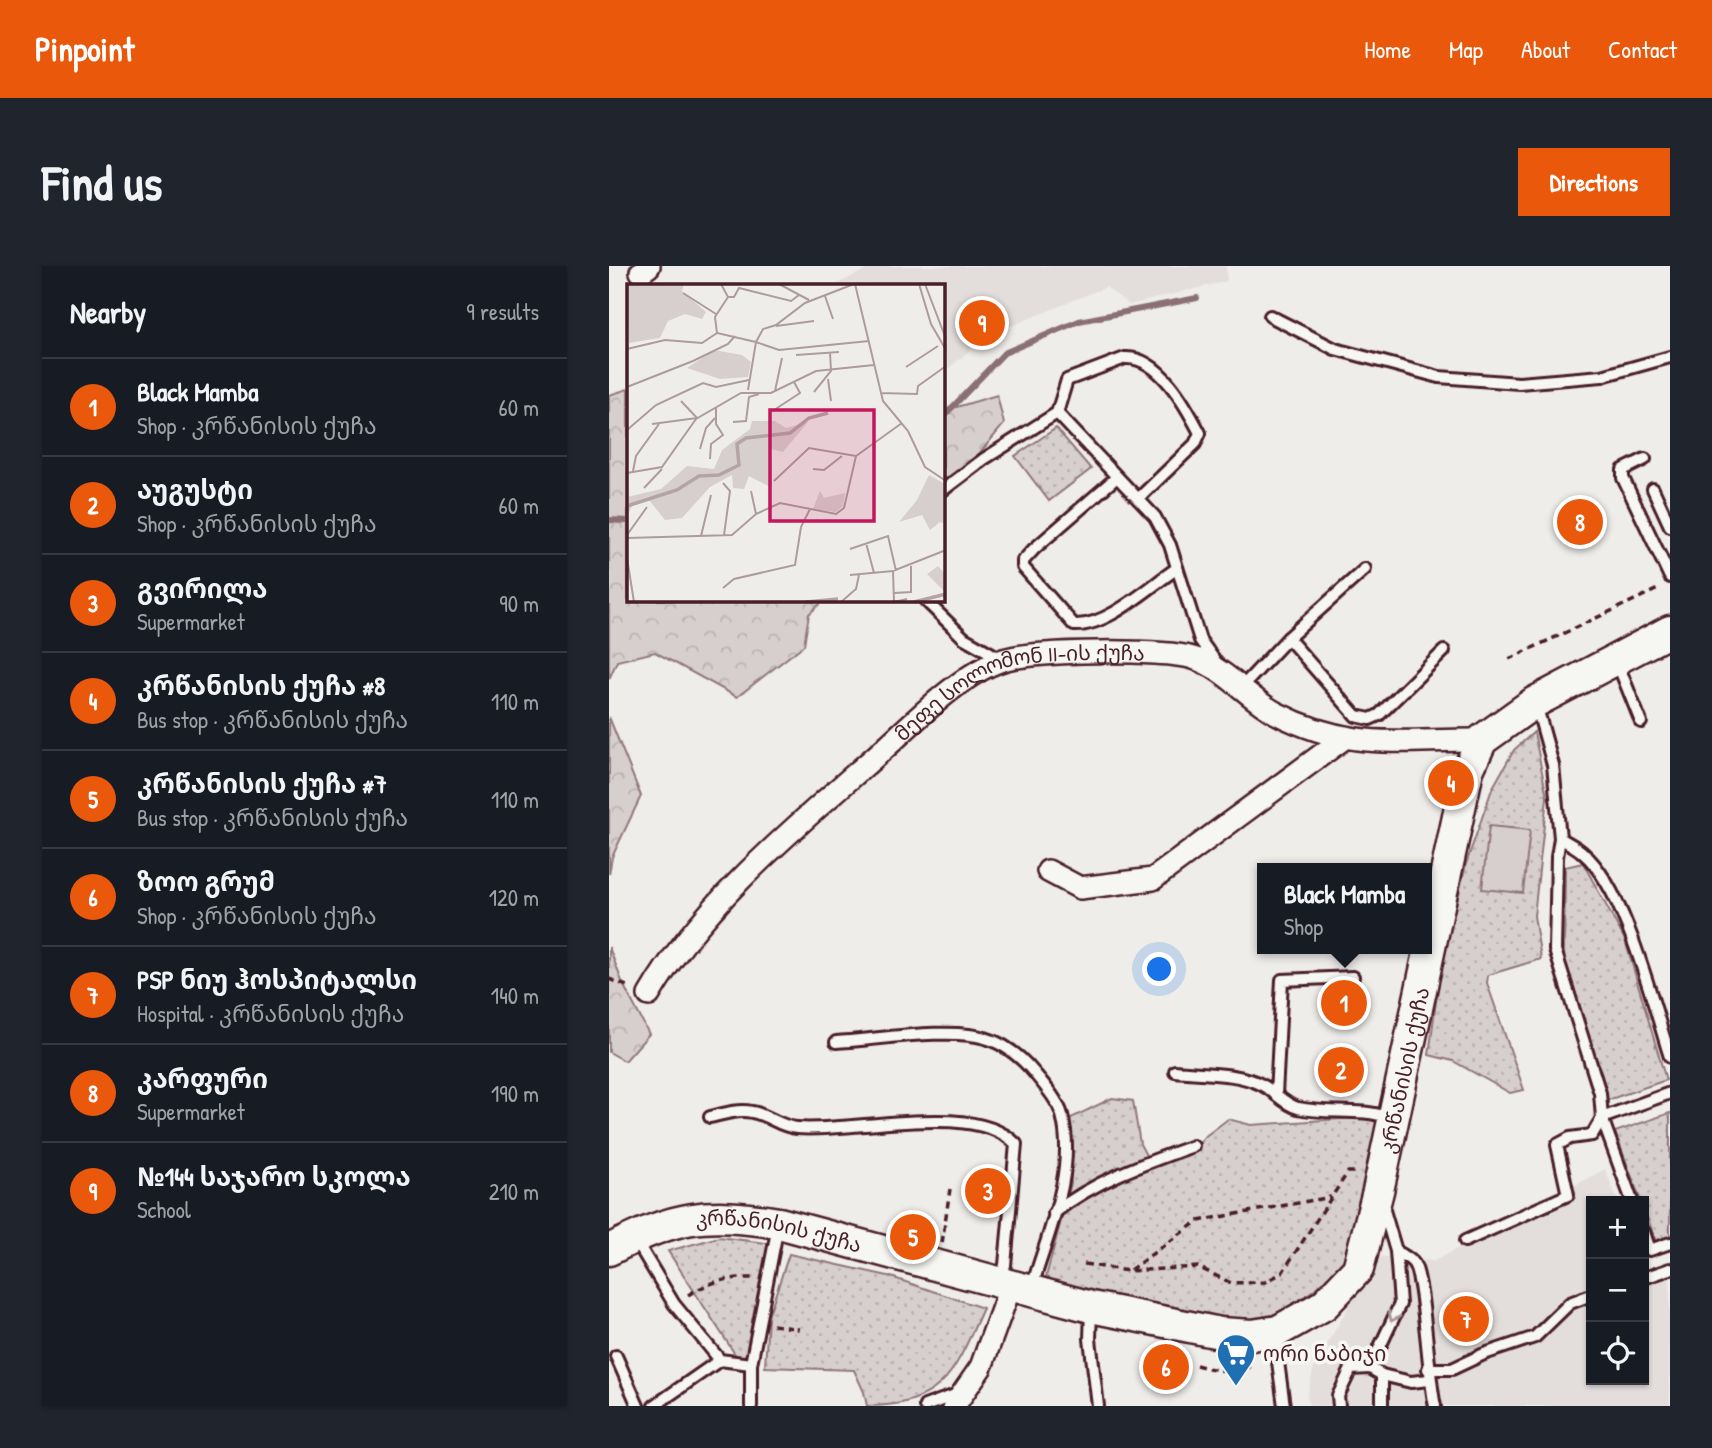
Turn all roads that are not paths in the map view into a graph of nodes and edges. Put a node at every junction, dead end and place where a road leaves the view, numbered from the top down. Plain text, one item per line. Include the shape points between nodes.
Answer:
1 (1270, 316) dead end
2 (1670, 357) edge
3 (1057, 413) junction
4 (1645, 458) dead end
5 (1117, 477) junction
6 (945, 489) edge
7 (1653, 489) dead end
8 (1138, 499) junction
9 (1670, 526) edge
10 (1177, 569) junction
11 (1365, 569) dead end
12 (1670, 577) edge
13 (927, 602) edge
14 (1670, 631) edge
15 (1288, 638) junction
16 (1444, 651) dead end
17 (1003, 660) junction
18 (1615, 660) junction
19 (1221, 670) junction
20 (1242, 687) junction
21 (1535, 702) junction
22 (1641, 722) dead end
23 (1343, 739) junction
24 (1482, 740) junction
25 (1560, 838) junction
26 (1048, 871) dead end
27 (1432, 938) edge
28 (1428, 954) edge
29 (1353, 977) dead end
30 (649, 995) dead end
31 (836, 1042) dead end
32 (1670, 1057) edge
33 (1175, 1071) dead end
34 (1670, 1093) edge
35 (1276, 1095) junction
36 (709, 1117) dead end
37 (1602, 1118) junction
38 (1393, 1119) junction
39 (1193, 1146) dead end
40 (1378, 1191) junction
41 (1630, 1196) edge
42 (1054, 1213) junction
43 (779, 1223) junction
44 (1465, 1241) dead end
45 (1670, 1242) edge
46 (617, 1243) edge
47 (1649, 1247) edge
48 (1396, 1251) junction
49 (1670, 1269) edge
50 (1649, 1276) edge
51 (1014, 1286) junction
52 (1586, 1298) edge
53 (1091, 1307) junction
54 (1278, 1331) junction
55 (616, 1356) dead end
56 (720, 1360) junction
57 (751, 1364) junction
58 (1370, 1368) junction
59 (1382, 1375) junction
60 (1428, 1375) junction
61 (959, 1399) edge
62 (638, 1406) edge
63 (654, 1406) edge
64 (752, 1406) edge
65 (925, 1406) edge
66 (1098, 1406) edge
67 (1284, 1406) edge
68 (1339, 1406) edge
69 (1383, 1406) edge
70 (1435, 1406) edge

1 - 2 lane via 1335,349 1439,377 1519,383 1602,376
3 - 5 lane
3 - 6 lane
3 - 8 lane via 1067,380 1125,358 1135,357 1152,366 1200,433 1195,444
4 - 12 lane via 1623,470 1623,478
5 - 8 lane
5 - 10 lane via 1034,549 1023,567 1074,625 1107,616
7 - 9 lane
8 - 10 lane via 1163,530
10 - 19 lane via 1200,640
11 - 15 lane
13 - 17 lane via 964,638
14 - 18 street
15 - 16 lane via 1356,716 1370,719
15 - 20 lane
17 - 19 street, მეფე სოლომონ II-ის ქუჩა via 1080,653 1157,654 1191,658
17 - 30 street, მეფე სოლომონ II-ის ქუჩა via 960,684 810,812 729,894 665,967
18 - 21 street
18 - 22 lane
19 - 20 street, მეფე სოლომონ II-ის ქუჩა
20 - 23 street, მეფე სოლომონ II-ის ქუჩა via 1272,711
21 - 24 street
21 - 25 lane via 1553,765
23 - 24 street, მეფე სოლომონ II-ის ქუჩა via 1373,743
23 - 26 street via 1153,879 1080,887
24 - 27 street, კრწანისის ქუჩა via 1468,770
25 - 32 lane via 1585,854 1618,906
25 - 37 lane via 1555,950 1600,1093
28 - 38 street, კრწანისის ქუჩა
29 - 35 lane via 1282,980
31 - 42 lane via 960,1034 985,1038 1023,1060 1062,1114 1065,1163
33 - 35 lane via 1243,1078
34 - 37 lane
35 - 38 lane via 1301,1108 1370,1111
36 - 51 lane via 754,1112 793,1128 897,1121 986,1125 1004,1132 1016,1144 1005,1265
37 - 41 lane
37 - 44 lane via 1592,1135 1557,1145 1568,1195
38 - 40 street, კრწანისის ქუჩა
39 - 42 lane via 1100,1184
40 - 48 lane
40 - 54 street, კრწანისის ქუჩა via 1358,1269 1325,1305
42 - 51 lane
43 - 46 street, კრწანისის ქუჩა via 712,1215 669,1223
43 - 51 street, კრწანისის ქუჩა
43 - 57 lane
45 - 47 lane
46 - 56 lane
48 -> 58 lane via 1400,1304
48 - 60 lane via 1414,1264 1419,1283
49 - 50 lane
51 - 53 street, კრწანისის ქუჩა
51 - 61 street via 981,1367
52 - 60 lane via 1570,1303 1535,1337
53 - 54 street, კრწანისის ქუჩა via 1220,1333
53 - 66 lane
54 - 67 lane
55 - 62 lane
56 - 57 lane
56 - 63 lane
57 - 64 lane
58 - 59 lane
58 - 68 lane via 1351,1369 1338,1396
59 - 60 lane via 1411,1382
59 - 69 lane
60 - 70 lane
61 - 65 lane

